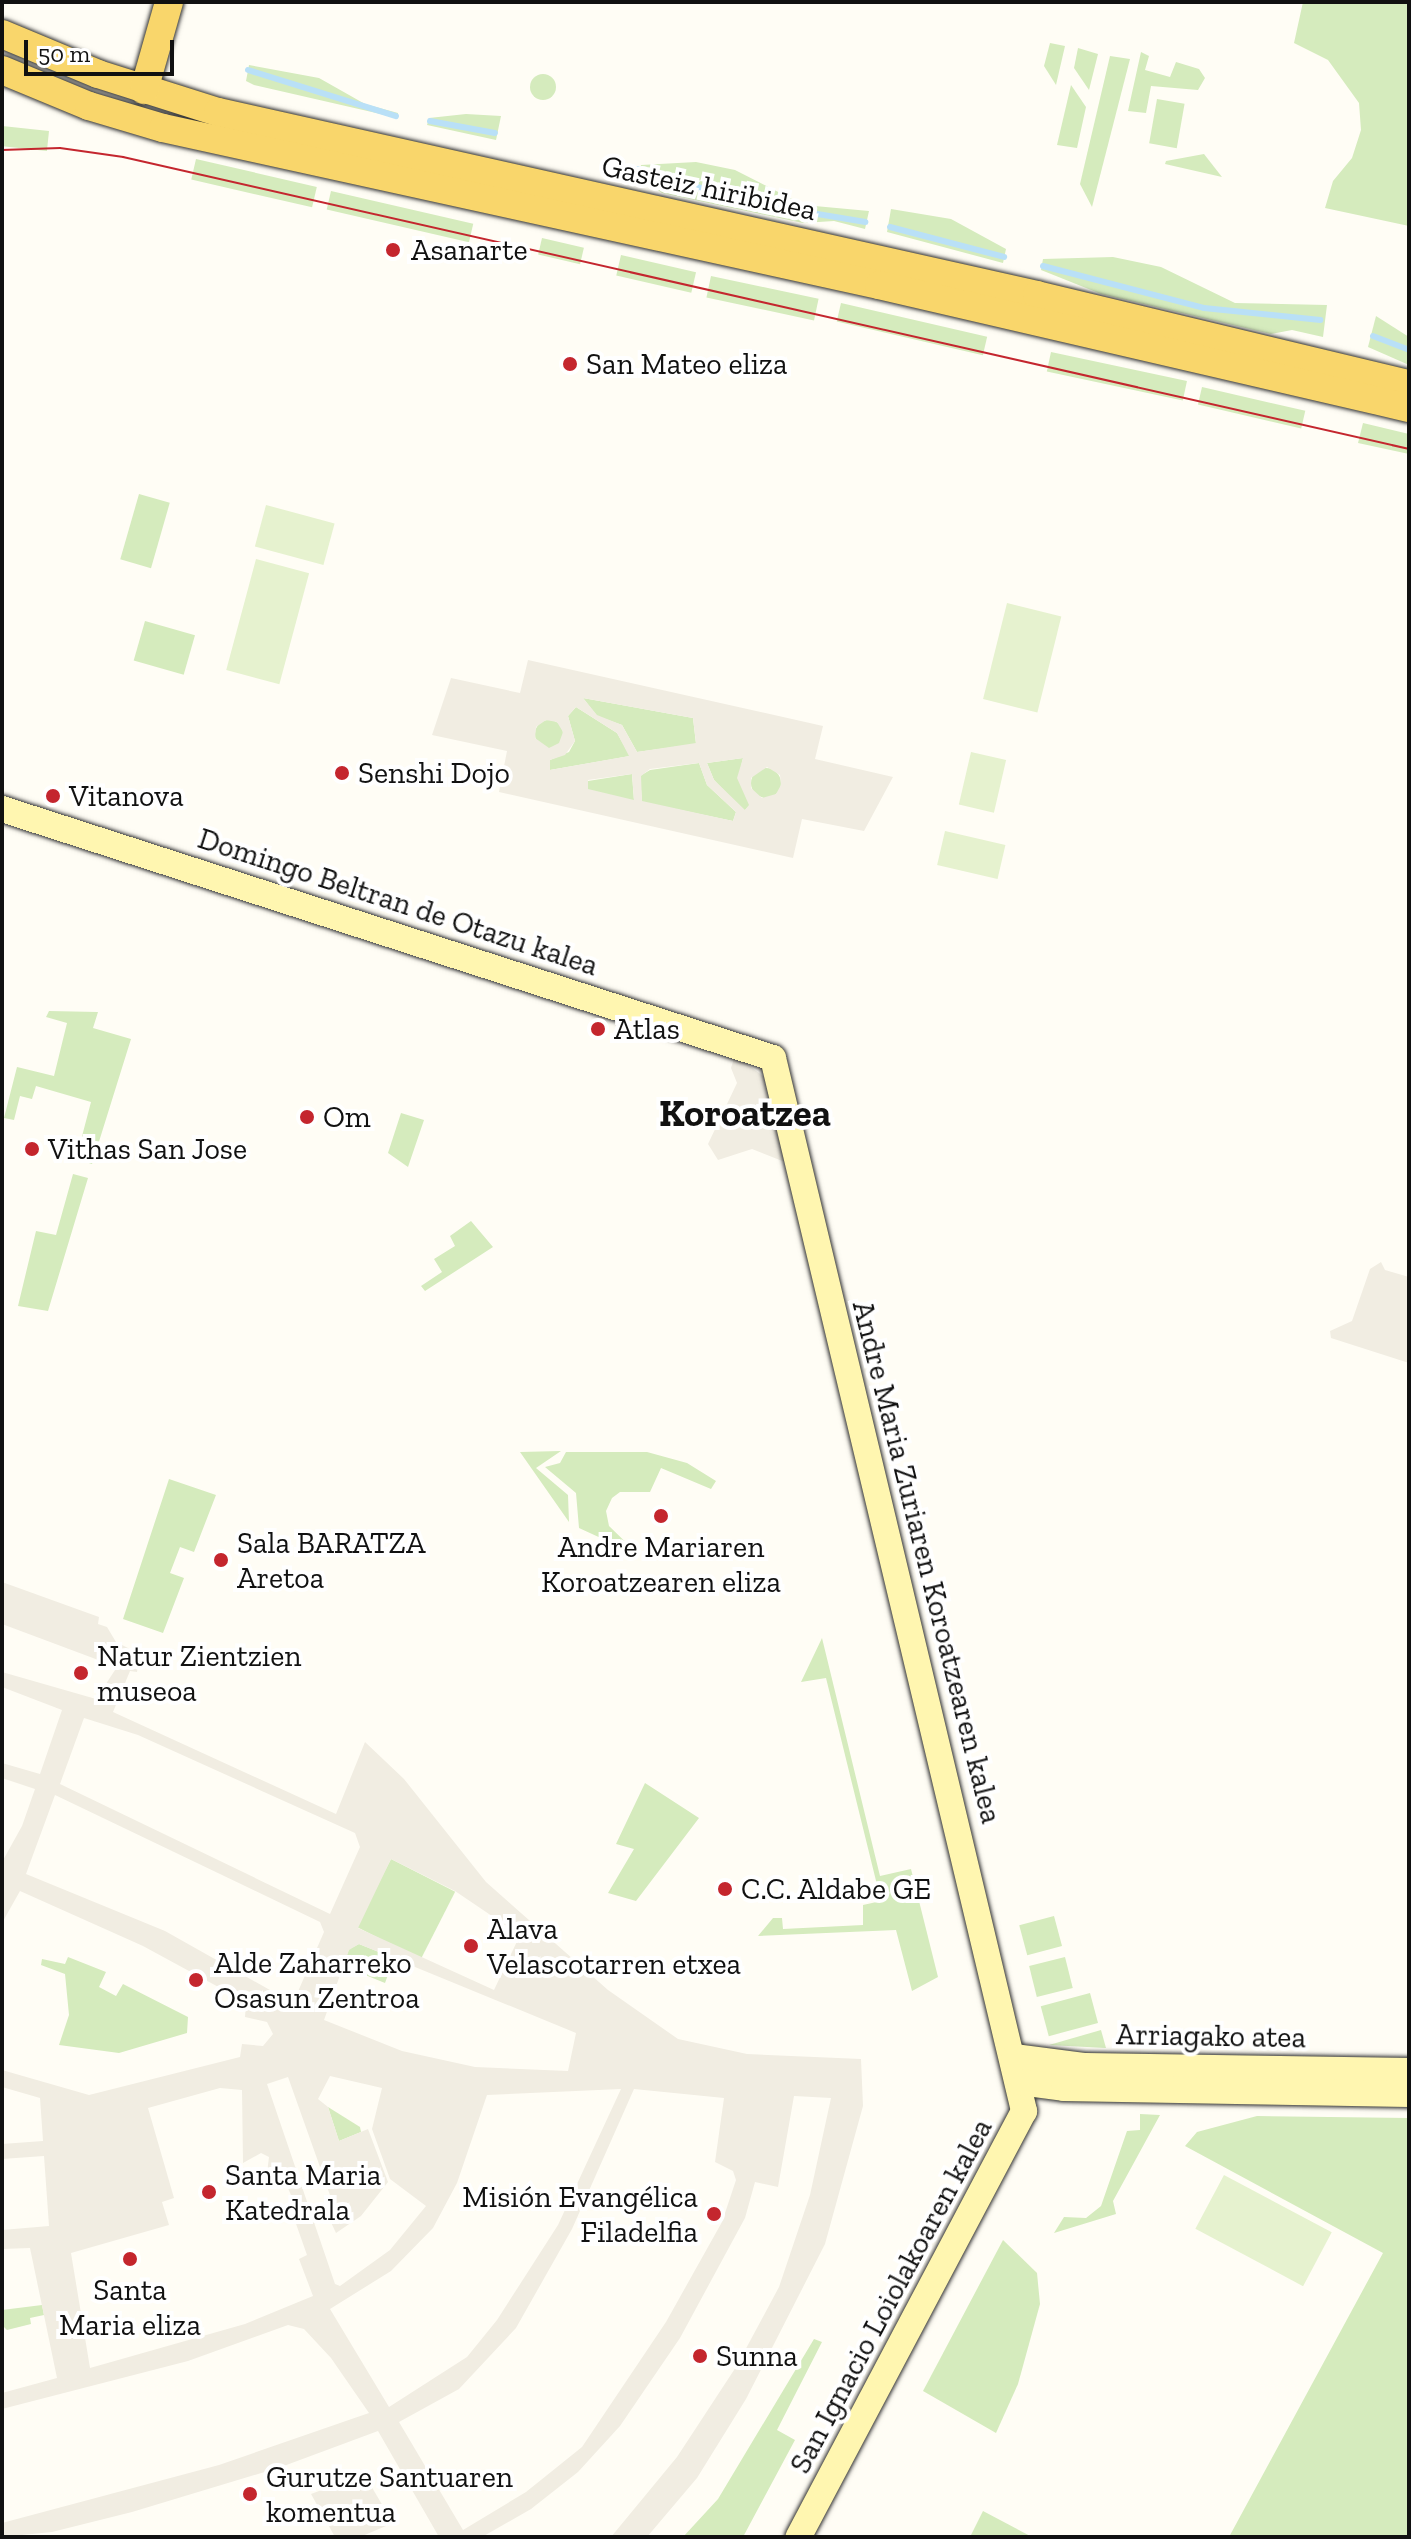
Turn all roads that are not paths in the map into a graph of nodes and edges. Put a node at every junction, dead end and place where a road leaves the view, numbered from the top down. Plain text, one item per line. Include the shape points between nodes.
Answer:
1 (169, 2) edge
2 (2, 34) edge
3 (2, 70) edge
4 (144, 90) junction
5 (1409, 384) edge
6 (1409, 408) edge
7 (2, 809) edge
8 (773, 1058) joint
9 (1017, 2069) junction
10 (1409, 2071) edge
11 (1409, 2094) edge
12 (798, 2537) edge

1 - 4 main road
2 - 4 main road, Gasteiz hiribidea
3 - 6 main road, Gasteiz hiribidea via 98,109 163,128
4 - 5 main road, Gasteiz hiribidea via 309,134 1037,295
7 - 8 main road, Domingo Beltran de Otazu kalea
8 - 9 main road, Andre Maria Zuriaren Koroatzearen kalea
9 - 10 main road, Arriagako atea
9 - 11 main road, Arriagako atea via 1064,2088
9 - 12 main road, San Ignacio Loiolakoaren kalea via 1023,2118

